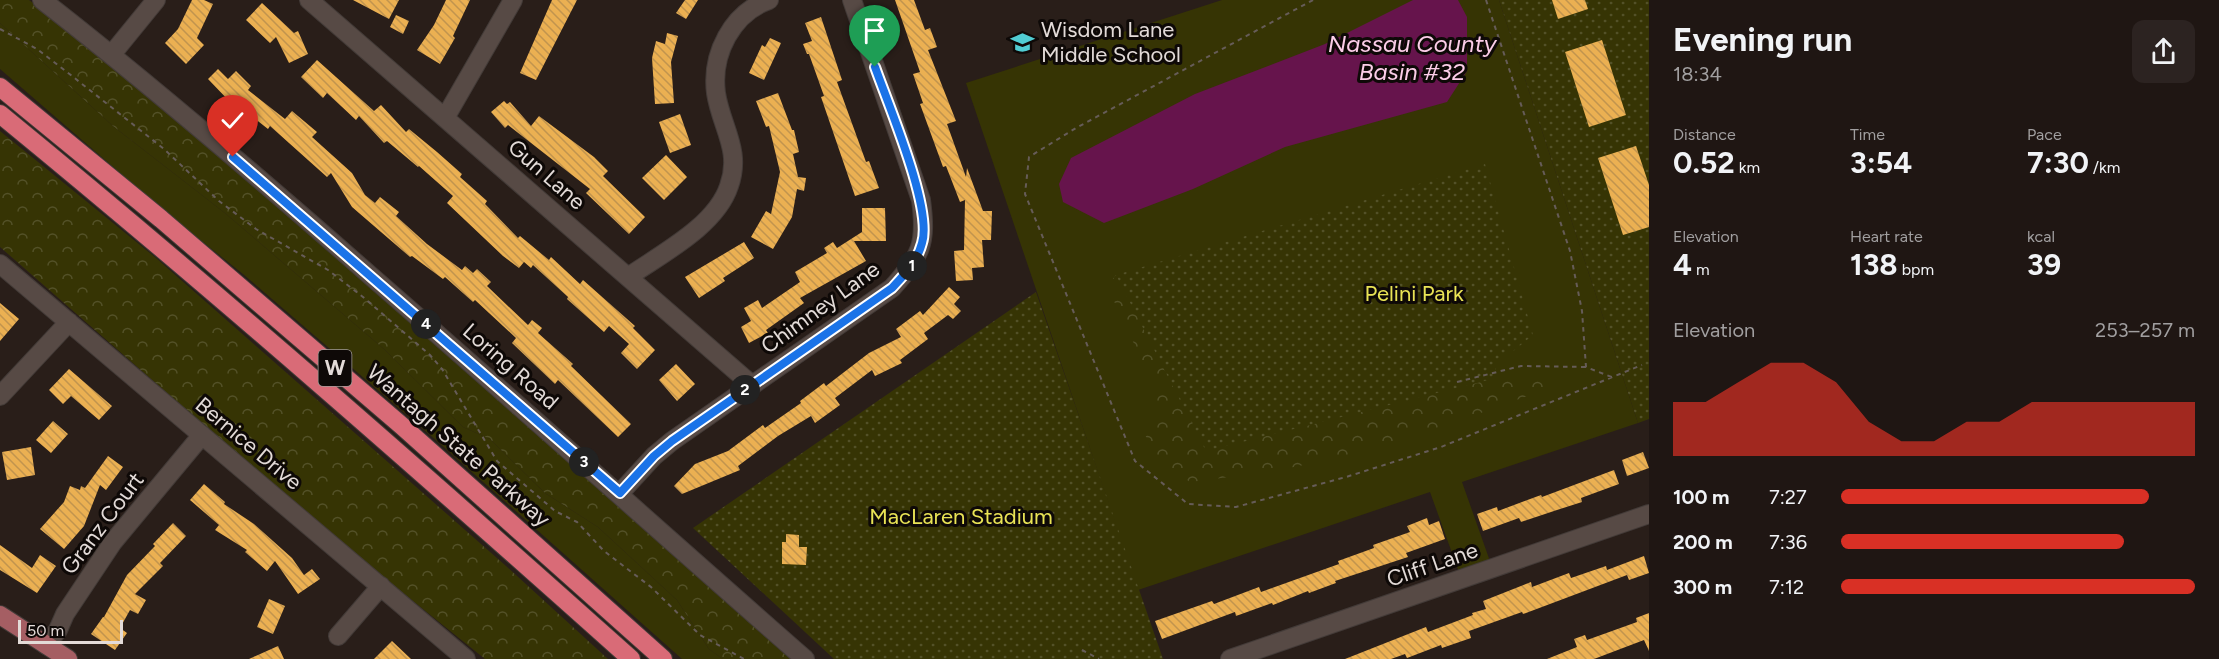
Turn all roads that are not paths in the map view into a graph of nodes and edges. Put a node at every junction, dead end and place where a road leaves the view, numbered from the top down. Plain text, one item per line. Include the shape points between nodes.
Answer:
1 (42, 0) edge
2 (156, 0) edge
3 (309, 0) edge
4 (513, 0) edge
5 (769, 0) edge
6 (852, 0) edge
7 (331, 7) edge
8 (112, 54) junction
9 (0, 87) edge
10 (0, 114) edge
11 (445, 118) junction
12 (0, 264) edge
13 (628, 277) junction
14 (69, 322) junction
15 (752, 385) junction
16 (0, 396) edge
17 (202, 435) junction
18 (620, 493) junction
19 (1649, 514) edge
20 (381, 586) junction
21 (0, 615) edge
22 (338, 636) dead end
23 (46, 645) junction
24 (1249, 656) edge
25 (68, 659) edge
26 (466, 659) edge
27 (632, 659) edge
28 (663, 659) edge
29 (805, 659) edge
30 (1230, 659) edge

1 - 8 street, Loring Road
2 - 8 street
3 - 7 street, Gun Lane
4 - 11 street
5 - 13 street via 745,14 722,45 716,93 733,147 734,169 729,188 704,224
6 - 15 street, Chimney Lane via 921,200 923,242 913,265 892,288
7 - 11 street, Gun Lane
8 - 18 street, Loring Road
9 - 28 highway, Wantagh State Parkway / W via 402,426
10 - 27 highway, Wantagh State Parkway / W via 262,334
11 - 13 street, Gun Lane
12 - 14 street, Bernice Drive
13 - 15 street, Gun Lane
14 - 16 street
14 - 17 street, Bernice Drive
15 - 18 street, Chimney Lane via 663,448
17 - 20 street, Bernice Drive
17 - 23 street, Granz Court via 113,542
18 - 29 street, Loring Road
19 - 24 street, Cliff Lane
20 - 22 street
20 - 26 street, Bernice Drive
21 - 23 main road
23 - 25 main road
24 - 30 street, Cliff Lane

